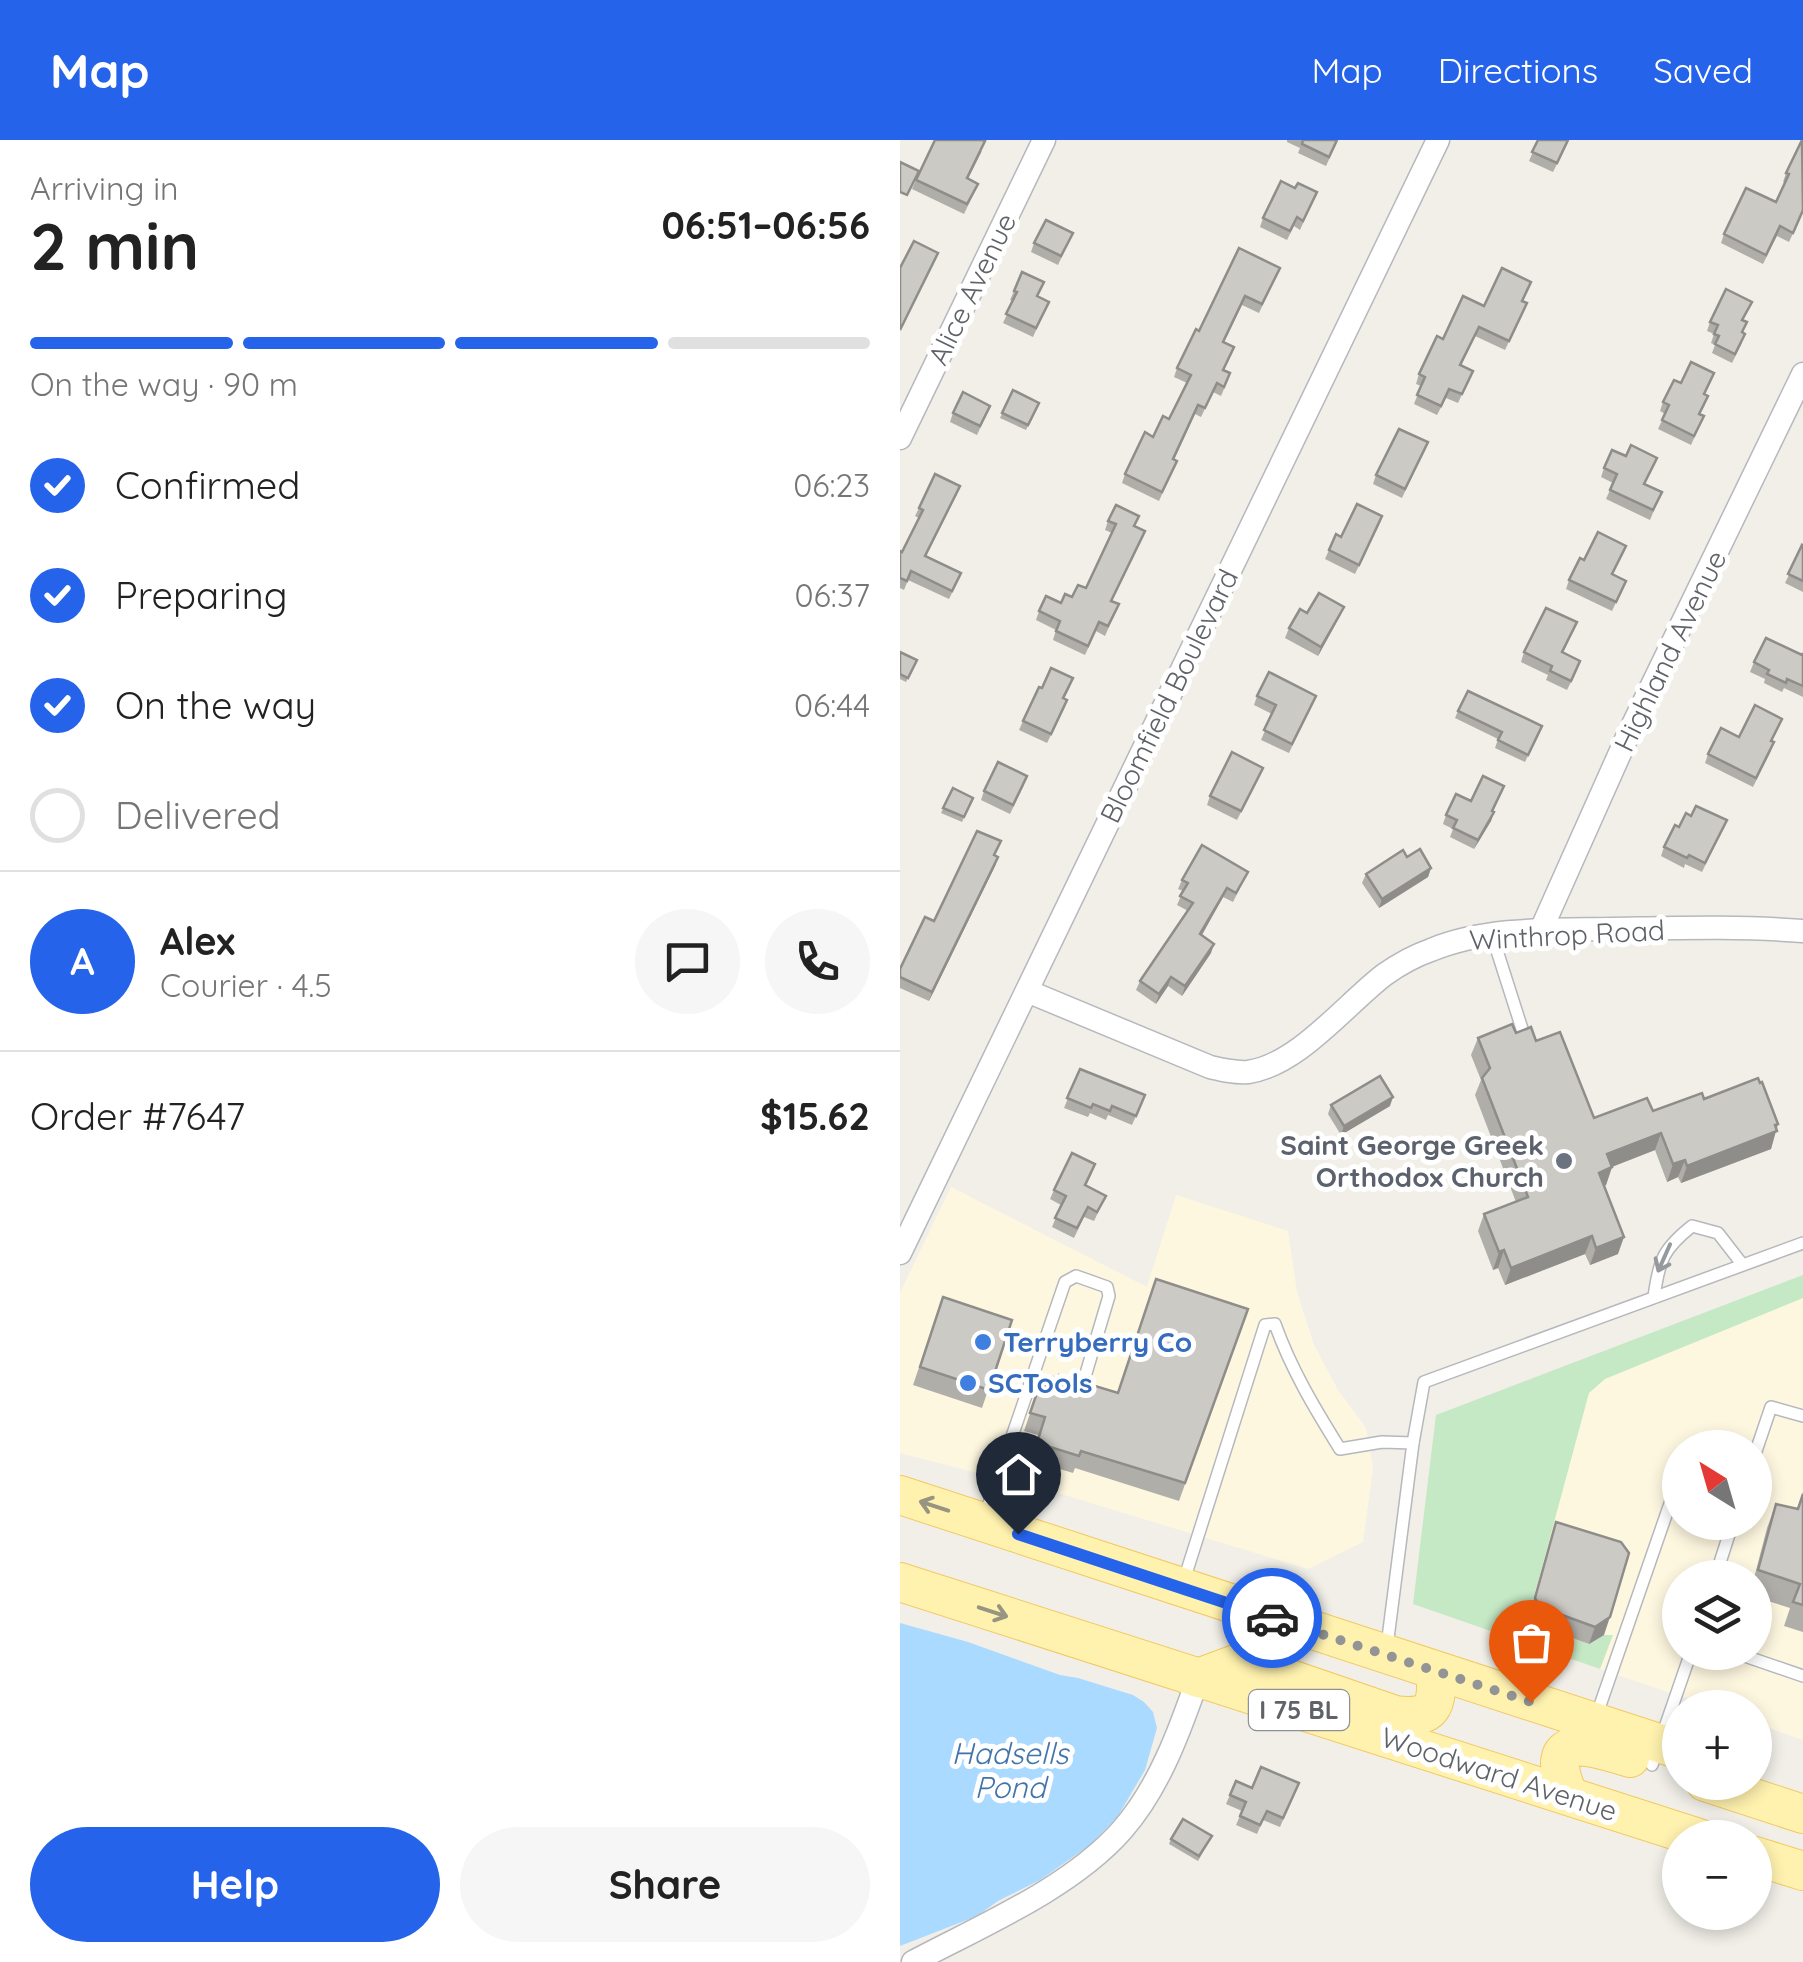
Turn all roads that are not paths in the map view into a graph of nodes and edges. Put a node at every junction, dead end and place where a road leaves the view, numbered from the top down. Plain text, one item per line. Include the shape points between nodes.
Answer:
1 (1044, 140) edge
2 (1438, 140) edge
3 (1803, 374) edge
4 (900, 438) edge
5 (1541, 930) junction
6 (1803, 931) edge
7 (1492, 935) junction
8 (1026, 991) junction
9 (1523, 1032) edge
10 (1803, 1243) edge
11 (900, 1253) edge
12 (1742, 1264) junction
13 (1654, 1297) junction
14 (1032, 1379) junction
15 (1803, 1416) edge
16 (1763, 1430) edge
17 (1412, 1443) junction
18 (900, 1495) edge
19 (982, 1522) junction
20 (1662, 1527) edge
21 (900, 1582) edge
22 (1182, 1588) junction
23 (1386, 1655) junction
24 (1772, 1665) edge
25 (1436, 1672) junction
26 (1803, 1676) edge
27 (1198, 1678) junction
28 (1591, 1734) junction
29 (1662, 1756) edge
30 (1772, 1779) edge
31 (1803, 1789) edge
32 (1569, 1796) junction
33 (1760, 1800) edge
34 (1803, 1814) edge
35 (1662, 1826) edge
36 (1772, 1861) edge
37 (1803, 1871) edge
38 (913, 1962) edge

1 - 4 street, Alice Avenue
2 - 8 street, Bloomfield Boulevard
3 - 5 street, Highland Avenue
5 - 6 street, Winthrop Road
5 - 7 street, Winthrop Road
7 - 8 street, Winthrop Road via 1409,959 1295,1050 1248,1072 1210,1068
7 - 9 lane
8 - 11 street, Bloomfield Boulevard
10 - 12 lane
12 - 13 lane
12 -> 13 lane via 1718,1233 1692,1226 1670,1244
13 - 17 lane via 1424,1382
14 - 14 lane via 1065,1282 1076,1276 1107,1287 1084,1380 1074,1387
14 - 19 lane
15 - 16 lane via 1771,1407
17 - 22 lane via 1340,1449 1275,1324 1265,1324
17 - 23 lane
19 -> 18 main road
19 - 22 main road
20 - 28 lane
21 -> 27 main road, Woodward Avenue / I 75 BL
22 - 23 main road
23 - 25 main road
24 - 26 lane
25 - 27 main road via 1434,1706 1410,1716 1241,1662
25 - 28 main road
27 - 32 main road, Woodward Avenue / I 75 BL
27 - 38 street via 1162,1769 1112,1841 1058,1883
28 - 29 main road
28 - 32 main road via 1561,1758
30 - 31 main road
32 - 35 main road, Woodward Avenue / I 75 BL
33 - 34 main road
36 - 37 main road

